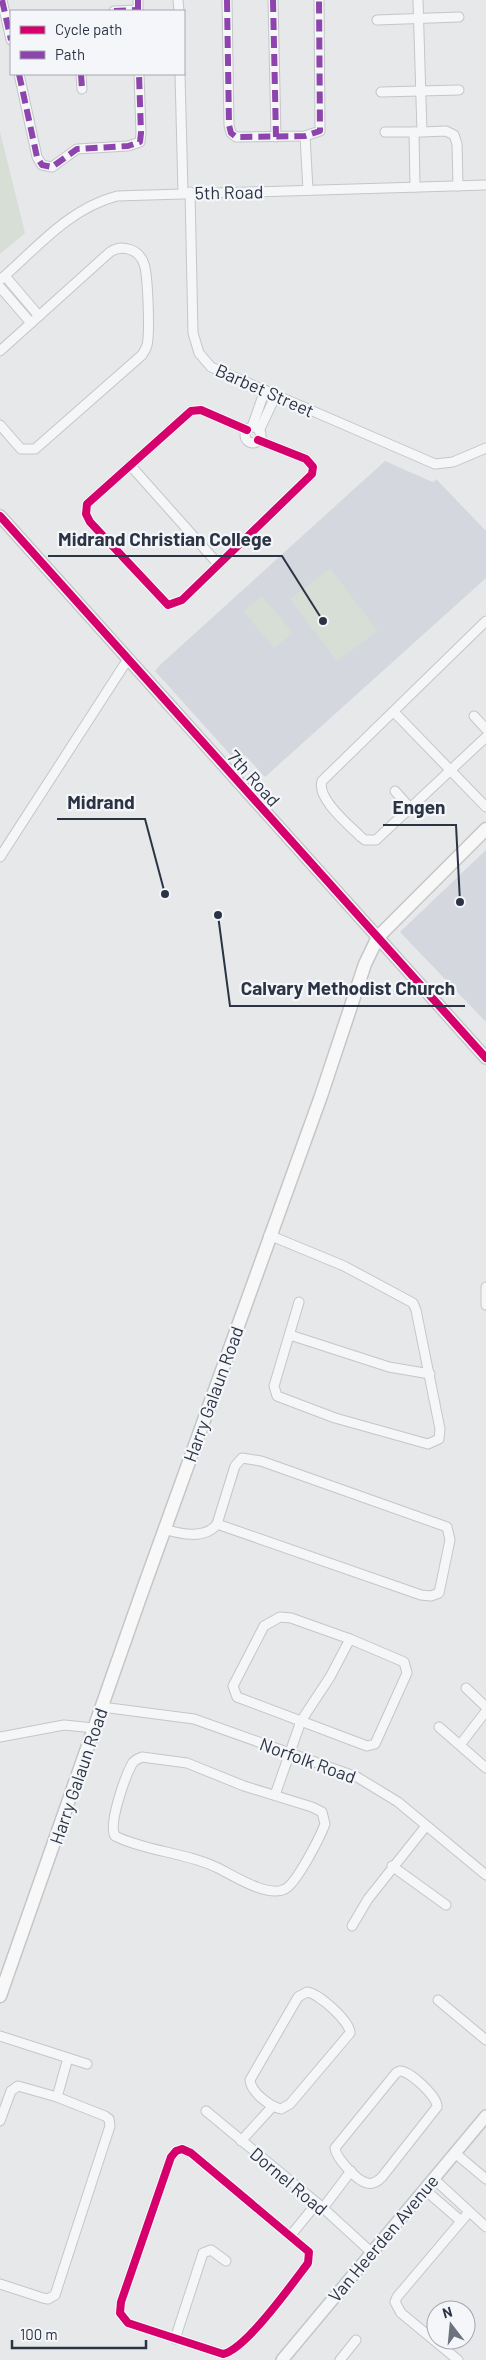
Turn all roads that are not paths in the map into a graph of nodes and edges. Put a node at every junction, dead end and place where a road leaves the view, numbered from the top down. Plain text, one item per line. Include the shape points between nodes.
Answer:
1 (2, 0) edge
2 (227, 0) edge
3 (273, 0) edge
4 (319, 0) edge
5 (418, 0) edge
6 (8, 16) edge
7 (459, 17) dead end
8 (418, 18) junction
9 (377, 20) dead end
10 (10, 32) edge
11 (19, 75) edge
12 (81, 75) edge
13 (139, 75) edge
14 (180, 75) edge
15 (82, 89) dead end
16 (459, 90) dead end
17 (421, 91) junction
18 (381, 92) dead end
19 (384, 132) dead end
20 (418, 132) junction
21 (305, 136) junction
22 (276, 137) junction
23 (486, 185) edge
24 (458, 186) junction
25 (415, 187) junction
26 (308, 190) junction
27 (186, 193) junction
28 (2, 278) edge
29 (0, 287) edge
30 (39, 316) junction
31 (31, 323) junction
32 (0, 351) edge
33 (265, 390) junction
34 (276, 395) junction
35 (0, 425) edge
36 (254, 432) junction
37 (486, 448) edge
38 (130, 465) junction
39 (0, 516) edge
40 (220, 565) junction
41 (486, 621) edge
42 (128, 658) junction
43 (394, 712) junction
44 (474, 716) dead end
45 (486, 729) edge
46 (486, 737) edge
47 (450, 770) junction
48 (395, 791) dead end
49 (486, 807) edge
50 (411, 809) junction
51 (486, 829) edge
52 (0, 857) edge
53 (378, 937) junction
54 (486, 1058) edge
55 (269, 1235) junction
56 (486, 1287) edge
57 (299, 1302) dead end
58 (486, 1305) edge
59 (290, 1335) junction
60 (430, 1374) junction
61 (217, 1524) junction
62 (164, 1529) junction
63 (350, 1639) junction
64 (466, 1688) dead end
65 (102, 1707) junction
66 (486, 1707) edge
67 (486, 1711) edge
68 (301, 1721) junction
69 (439, 1727) dead end
70 (94, 1728) junction
71 (0, 1738) edge
72 (460, 1745) junction
73 (289, 1753) junction
74 (486, 1768) edge
75 (275, 1795) junction
76 (426, 1826) junction
77 (392, 1866) junction
78 (486, 1875) edge
79 (446, 1905) dead end
80 (352, 1926) dead end
81 (0, 1996) edge
82 (438, 2000) dead end
83 (0, 2036) edge
84 (486, 2040) edge
85 (68, 2058) junction
86 (87, 2064) dead end
87 (57, 2097) junction
88 (272, 2107) junction
89 (206, 2111) dead end
90 (486, 2116) edge
91 (0, 2120) edge
92 (241, 2141) junction
93 (455, 2153) junction
94 (351, 2171) junction
95 (484, 2176) edge
96 (433, 2178) junction
97 (424, 2189) junction
98 (320, 2206) junction
99 (468, 2212) junction
100 (461, 2221) junction
101 (486, 2227) edge
102 (291, 2235) junction
103 (371, 2252) junction
104 (226, 2261) dead end
105 (0, 2284) edge
106 (426, 2330) edge
107 (175, 2338) junction
108 (356, 2340) dead end
109 (450, 2350) edge
110 (282, 2360) edge
111 (340, 2360) edge
112 (458, 2360) edge

1 - 6 street
2 - 22 street via 230,130 236,137
3 - 22 street
4 - 21 street via 322,128
5 - 8 street
6 - 10 street
7 - 8 street
8 - 9 street
8 - 17 street
11 - 13 street via 37,157 42,165 52,167 77,148 128,146 140,142
12 - 15 street
14 - 27 street, Barbet Street
16 - 17 street
17 - 18 street
17 - 20 street
19 - 20 street
20 - 24 street via 446,131 454,135
20 - 25 street
21 - 22 street
21 - 26 street
23 - 24 street, 5th Road
24 - 25 street, 5th Road
25 - 26 street, 5th Road
26 - 27 street, 5th Road
27 - 28 street, 5th Road via 128,195 94,203 63,223
27 - 33 street, Barbet Street via 196,347 211,367
28 - 30 street
29 - 31 street
30 - 31 street
30 - 35 street via 115,249 126,248 135,252 144,263 148,338 142,355 35,450 21,449
31 - 32 street
33 - 34 street, Barbet Street
33 - 36 street
34 - 36 street
34 - 37 street, Barbet Street via 436,464 453,462
36 - 38 street via 201,410 191,411
36 - 40 street via 306,459 313,470 308,479
38 - 40 street
38 - 40 street via 87,504 86,514 90,522 168,605 182,600
39 - 42 street, 7th Road
41 - 43 street
42 - 52 street
42 - 53 street, 7th Road
43 - 47 street
43 - 50 street via 322,781 321,791 365,840 381,837
44 - 45 street
46 - 47 street
47 - 49 street
47 - 50 street
48 - 50 street
51 - 53 main road, Harry Galaun Road
53 - 54 street, 7th Road
53 - 55 main road, Harry Galaun Road via 365,964
55 - 60 street via 344,1266 413,1303
55 - 62 main road, Harry Galaun Road
56 - 58 street
57 - 59 street
59 - 60 street via 389,1367
59 - 60 street via 274,1386 277,1396 334,1418 428,1444 436,1442 440,1435
61 - 61 street via 235,1466 242,1458 251,1458 444,1525 450,1531 450,1540 441,1589 436,1594 421,1595
61 - 62 street via 194,1535
62 - 65 main road, Harry Galaun Road
63 - 68 street
63 - 68 street via 402,1659 407,1666 380,1737 369,1746
63 - 68 street via 291,1618 274,1619 264,1626 234,1683 234,1692 247,1702
64 - 66 street
65 - 70 main road, Harry Galaun Road
65 - 73 street, Norfolk Road via 194,1719
67 - 72 street
68 - 73 street
69 - 72 street
70 - 71 street via 64,1725
70 - 81 main road, Harry Galaun Road
72 - 74 street
73 - 75 street
73 - 76 street, Norfolk Road via 369,1782
75 - 75 street via 312,1807 322,1812 326,1820 293,1882 276,1892 249,1884 192,1857 124,1841 113,1832 114,1817 132,1763 142,1757 188,1763
76 - 77 street
76 - 78 street, Norfolk Road
77 - 79 street
77 - 80 street
82 - 84 street
83 - 85 street
85 - 86 street
85 - 87 street
87 - 91 street via 16,2087 10,2092
87 - 105 street via 105,2116 109,2119 109,2129 54,2295 43,2298
88 - 88 street via 252,2088 250,2080 298,1997 312,1992 347,2024 350,2033 288,2107
88 - 92 street
89 - 92 street, Dornel Road
90 - 93 street, Van Heerden Avenue
92 - 98 street, Dornel Road
93 - 95 street
93 - 96 street, Van Heerden Avenue
94 - 94 street via 336,2155 336,2144 396,2073 406,2072 436,2098 437,2108 379,2179 365,2183
94 - 98 street
96 - 97 street, Van Heerden Avenue
96 - 99 street
97 - 100 street
97 - 103 street, Van Heerden Avenue
98 - 102 street
98 - 103 street, Dornel Road
99 - 100 street
99 - 101 street
100 - 106 street via 395,2302 399,2310
102 - 107 street via 309,2252 308,2263 238,2346 231,2352 219,2354
102 - 107 street via 191,2152 182,2149 173,2153 120,2308 128,2323
103 - 110 street, Van Heerden Avenue
104 - 107 street via 211,2250 202,2253
108 - 111 street
109 - 112 street

